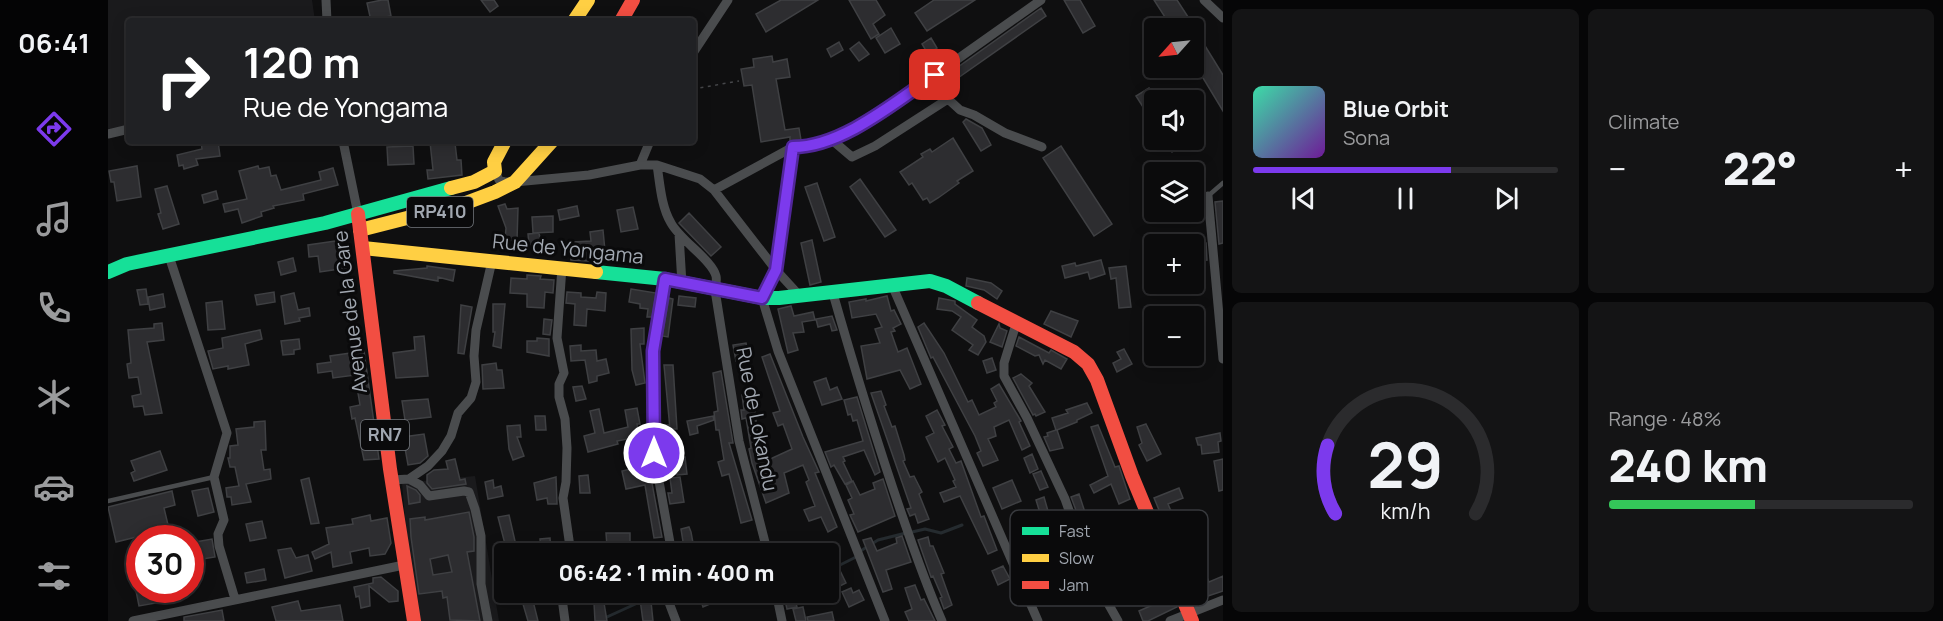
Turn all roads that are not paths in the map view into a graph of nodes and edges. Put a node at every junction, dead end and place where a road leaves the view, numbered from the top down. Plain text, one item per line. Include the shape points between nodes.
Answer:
1 (326, 0) edge
2 (588, 0) edge
3 (633, 0) edge
4 (728, 0) edge
5 (1041, 0) edge
6 (1204, 0) edge
7 (327, 18) edge
8 (576, 18) edge
9 (623, 18) edge
10 (1223, 18) edge
11 (696, 48) edge
12 (935, 75) junction
13 (948, 99) junction
14 (126, 130) edge
15 (108, 134) edge
16 (832, 140) junction
17 (343, 144) edge
18 (503, 144) edge
19 (549, 144) edge
20 (649, 144) edge
21 (793, 147) junction
22 (1042, 147) dead end
23 (640, 165) junction
24 (657, 165) junction
25 (495, 171) junction
26 (515, 182) junction
27 (1223, 183) edge
28 (714, 189) junction
29 (1208, 196) joint
30 (358, 214) junction
31 (360, 230) junction
32 (678, 234) junction
33 (363, 249) junction
34 (169, 256) junction
35 (492, 261) junction
36 (561, 267) junction
37 (776, 270) junction
38 (108, 272) edge
39 (665, 279) junction
40 (682, 284) junction
41 (892, 285) junction
42 (715, 290) junction
43 (832, 290) junction
44 (798, 294) junction
45 (762, 298) junction
46 (1017, 321) junction
47 (1223, 359) edge
48 (214, 477) junction
49 (409, 479) junction
50 (392, 480) junction
51 (108, 501) edge
52 (1069, 510) edge
53 (1146, 510) edge
54 (569, 543) edge
55 (670, 543) edge
56 (765, 543) edge
57 (1010, 557) edge
58 (404, 565) junction
59 (235, 599) junction
60 (1223, 600) edge
61 (563, 603) edge
62 (669, 603) edge
63 (778, 603) edge
64 (1031, 606) edge
65 (1110, 606) edge
66 (1190, 617) edge
67 (133, 621) edge
68 (414, 621) edge
69 (488, 621) edge
70 (565, 621) edge
71 (676, 621) edge
72 (782, 621) edge
73 (885, 621) edge
74 (942, 621) edge
75 (1038, 621) edge
76 (1118, 621) edge
77 (1170, 621) edge

1 - 7 street
2 - 8 main road
3 - 9 main road
4 - 11 street
5 - 12 street
6 - 10 street
12 - 13 street
12 - 16 street
13 - 16 street via 852,157
13 - 22 street via 960,110 997,129
14 - 15 street
16 - 21 street
17 - 30 street, Avenue de la Gare
18 - 25 main road via 494,162
19 - 26 main road, RP410
20 - 23 street
21 - 28 street
21 - 37 street
23 - 24 street
23 - 26 street via 589,175
24 - 28 street via 700,179
24 - 32 street via 666,212
25 - 26 street via 499,180
25 - 30 main road, RP410 via 464,185
26 - 31 main road, RP410 via 439,213
27 - 29 lane
28 - 37 street
29 - 47 street
30 - 31 main road, Avenue de la Gare / RN7
30 - 34 main road
31 - 33 main road, Avenue de la Gare / RN7
32 - 40 street
32 - 42 street, Rue de Lokandu via 714,271
33 - 35 main road, Rue de Yongama
33 - 50 main road, Avenue de la Gare / RN7
34 - 38 main road
34 - 48 street via 227,432
35 - 36 main road, Rue de Yongama
35 - 49 street via 476,330 476,382 471,398 458,413 442,452
36 - 39 main road, Rue de Yongama
36 - 54 street via 557,338 564,373 559,397 565,420 563,498
37 - 44 street
37 - 45 street
39 - 40 main road, Rue de Yongama
39 - 55 street via 653,351 654,453
40 - 42 main road, Rue de Yongama
41 - 43 main road, Rue de Yongama
41 - 46 main road, Rue de Yongama via 930,281
41 - 57 street
42 - 45 main road, Rue de Yongama
42 - 56 street, Rue de Lokandu via 739,441
43 - 44 main road, Rue de Yongama
43 - 74 street via 896,498
44 - 45 main road, Rue de Yongama
45 - 73 street via 778,351
46 - 52 street via 1004,376
46 - 53 main road, Rue de Yongama via 1074,352 1088,364
48 - 51 lane
48 - 59 street via 224,520 218,534 219,546
49 - 50 street
49 - 69 street via 429,496 469,492 481,536 481,584
50 - 58 main road, Avenue de la Gare / RN7
58 - 59 street
58 - 68 main road, Avenue de la Gare / RN7
59 - 67 street
60 - 66 street
61 - 70 street
62 - 71 street
63 - 72 street
64 - 75 street
65 - 76 street
66 - 77 street

